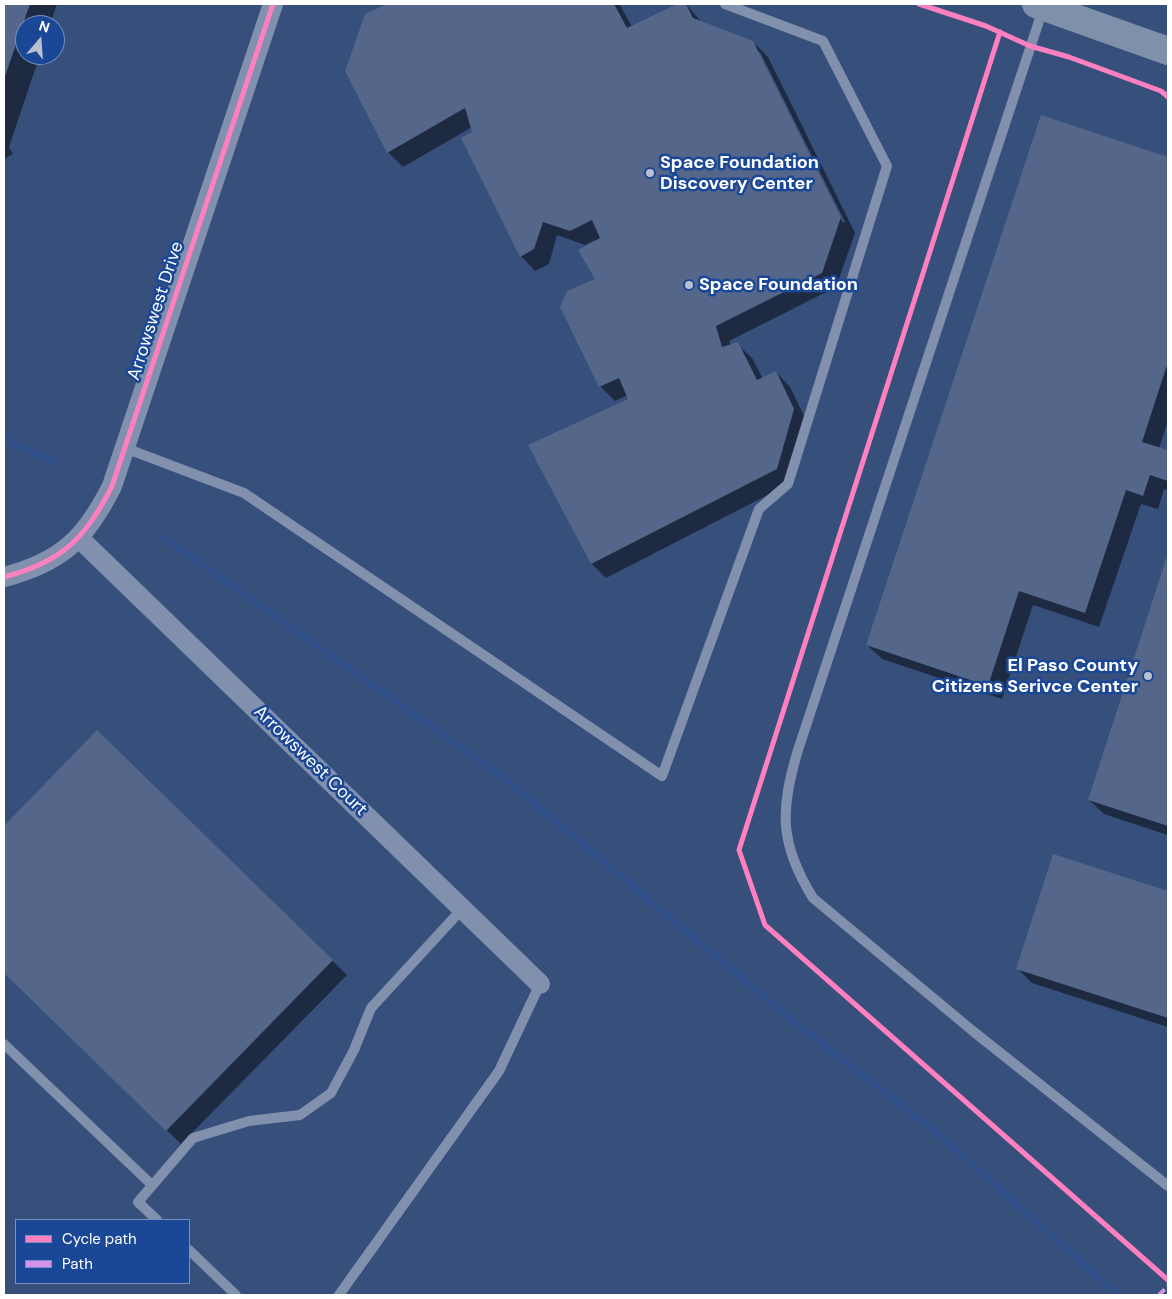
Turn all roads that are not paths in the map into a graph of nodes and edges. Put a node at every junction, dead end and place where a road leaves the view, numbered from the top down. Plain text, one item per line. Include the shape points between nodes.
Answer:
1 (273, 4) edge
2 (725, 4) edge
3 (1040, 5) edge
4 (1168, 51) edge
5 (125, 448) junction
6 (79, 538) junction
7 (4, 577) edge
8 (463, 908) junction
9 (540, 984) joint
10 (4, 1044) edge
11 (152, 1186) junction
12 (1168, 1186) edge
13 (156, 1219) edge
14 (190, 1251) edge
15 (236, 1295) edge
16 (339, 1295) edge

1 - 5 street, Arrowswest Drive
2 - 5 lane via 823,41 887,166 788,484 759,509 662,776 244,493
3 - 4 main road
3 - 12 lane via 1030,46 798,750 786,802 785,825 797,872 813,898 974,1032
5 - 6 street, Arrowswest Drive via 112,486 96,517
6 - 7 street, Arrowswest Drive via 42,565
6 - 8 street, Arrowswest Court
8 - 9 street, Arrowswest Court
8 - 11 lane via 371,1008 354,1050 330,1093 300,1114 249,1122 193,1138
9 - 16 lane via 499,1071
10 - 11 lane
11 - 13 lane via 138,1202
14 - 15 lane

